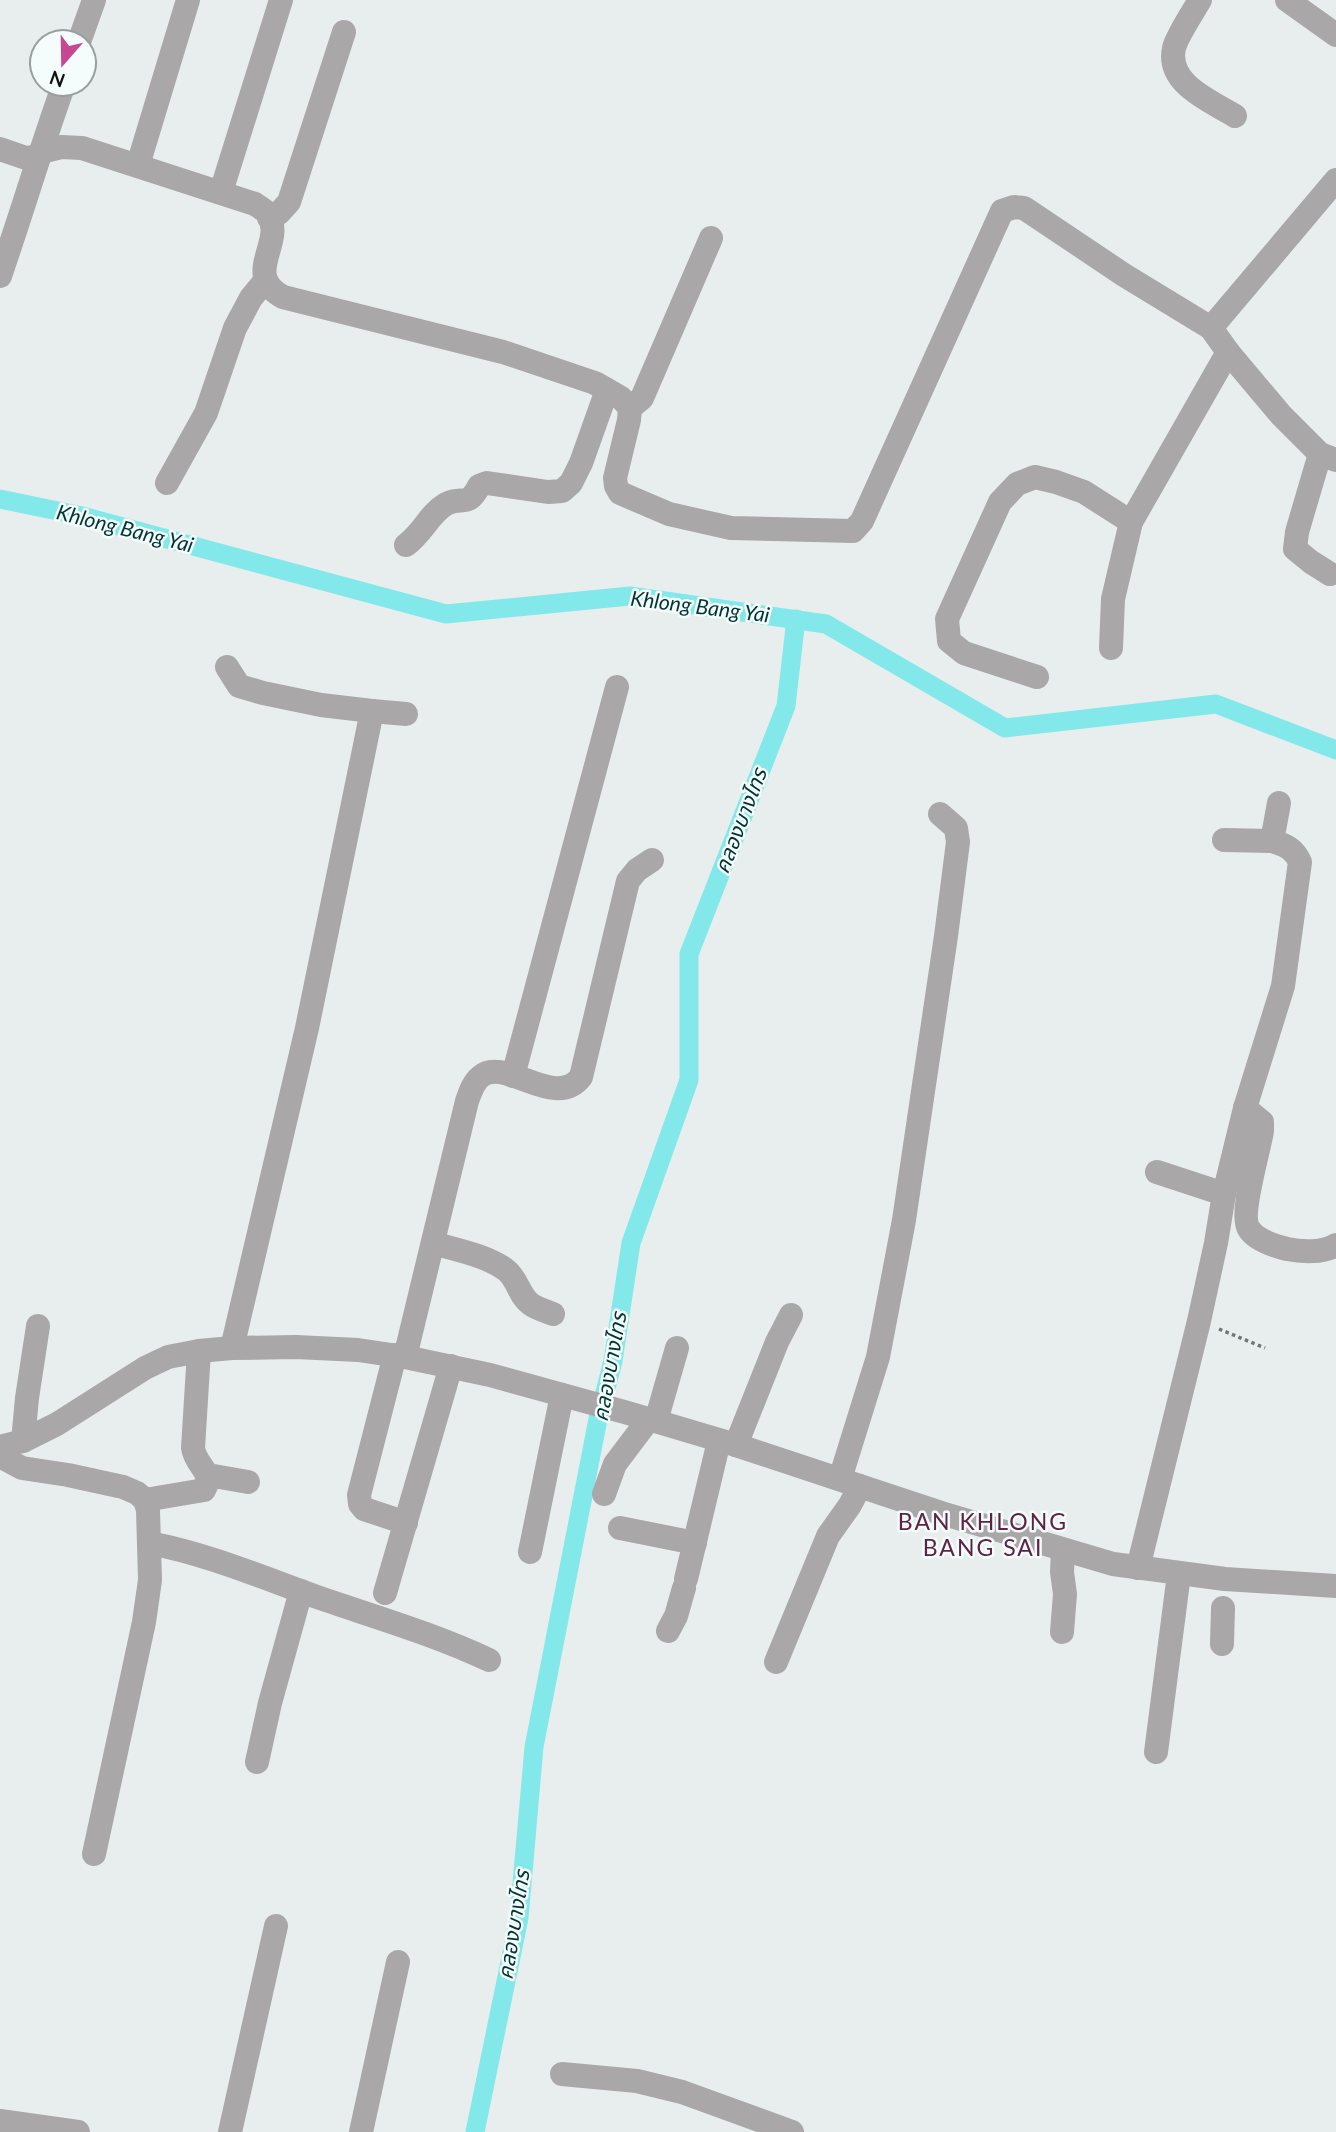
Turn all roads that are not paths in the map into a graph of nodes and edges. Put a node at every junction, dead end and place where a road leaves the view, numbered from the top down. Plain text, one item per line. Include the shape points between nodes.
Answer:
1 (94, 0) edge
2 (188, 0) edge
3 (281, 0) edge
4 (1200, 0) edge
5 (1299, 3) edge
6 (84, 28) edge
7 (1335, 31) edge
8 (344, 32) dead end
9 (59, 98) edge
10 (1235, 116) dead end
11 (0, 149) edge
12 (38, 156) junction
13 (138, 165) junction
14 (1336, 180) edge
15 (221, 192) junction
16 (269, 218) junction
17 (711, 238) dead end
18 (0, 276) edge
19 (265, 281) junction
20 (1211, 328) junction
21 (1228, 352) junction
22 (607, 390) junction
23 (630, 408) junction
24 (1328, 457) edge
25 (167, 483) dead end
26 (1131, 522) junction
27 (406, 545) dead end
28 (1330, 574) dead end
29 (1111, 648) dead end
30 (227, 667) dead end
31 (1037, 677) dead end
32 (617, 687) dead end
33 (372, 711) junction
34 (406, 714) dead end
35 (1279, 803) dead end
36 (940, 814) dead end
37 (1224, 840) dead end
38 (1272, 841) junction
39 (652, 860) dead end
40 (513, 1076) junction
41 (1245, 1108) junction
42 (1157, 1172) dead end
43 (1224, 1194) junction
44 (433, 1243) junction
45 (1336, 1245) edge
46 (553, 1314) dead end
47 (791, 1315) dead end
48 (38, 1325) dead end
49 (232, 1348) junction
50 (677, 1348) dead end
51 (199, 1350) junction
52 (400, 1356) junction
53 (451, 1366) junction
54 (570, 1397) junction
55 (645, 1418) junction
56 (728, 1443) junction
57 (12, 1444) edge
58 (0, 1456) edge
59 (208, 1475) junction
60 (248, 1482) dead end
61 (850, 1482) junction
62 (604, 1494) dead end
63 (145, 1500) junction
64 (406, 1523) junction
65 (620, 1528) dead end
66 (149, 1543) junction
67 (695, 1543) junction
68 (1063, 1550) junction
69 (530, 1552) dead end
70 (1138, 1568) junction
71 (1179, 1574) junction
72 (1336, 1586) edge
73 (301, 1591) junction
74 (386, 1592) dead end
75 (1224, 1596) junction
76 (668, 1631) dead end
77 (1062, 1632) dead end
78 (1222, 1644) dead end
79 (489, 1660) dead end
80 (776, 1661) dead end
81 (1156, 1752) dead end
82 (257, 1762) dead end
83 (93, 1854) dead end
84 (276, 1926) dead end
85 (398, 1962) dead end
86 (562, 2074) dead end
87 (0, 2120) edge
88 (78, 2132) edge
89 (230, 2132) edge
90 (360, 2132) edge
91 (792, 2132) edge

1 - 6 street
2 - 13 street
3 - 15 street
4 - 10 street via 1174,48 1174,66 1184,83
5 - 7 street
8 - 16 street via 289,202
9 - 12 street
11 - 12 street via 26,158
12 - 13 street via 61,146
12 - 18 street
13 - 15 street
14 - 20 street
15 - 16 street via 255,204
16 - 19 street
17 - 23 street via 642,398
19 - 22 street via 283,297 503,352
19 - 25 street via 235,328 206,413
20 - 21 street
20 - 23 street via 1024,208 1002,211 862,521 853,531 731,528 669,514 620,493 615,478
21 - 24 street via 1282,415
21 - 26 street
22 - 23 street
22 - 27 street via 581,463 562,491 487,483 466,501 445,505
24 - 28 street via 1297,532 1295,549
26 - 29 street via 1113,599
26 - 31 street via 1084,492 1035,477 1017,484 1000,502 947,619 949,641 964,653
30 - 33 street via 239,686 263,694
32 - 40 street
33 - 34 street
33 - 49 street via 307,1028
35 - 38 street
36 - 61 street via 956,828 958,842 918,1137
37 - 38 street
38 - 41 street via 1295,851 1300,862 1298,886 1283,986
39 - 40 street via 628,881 581,1077 565,1089
40 - 44 street via 489,1072 474,1083
41 - 43 street
41 - 45 street via 1262,1122 1246,1206 1249,1229 1286,1249 1330,1249
42 - 43 street
43 - 70 street via 1199,1321
44 - 46 street via 503,1267 531,1305
44 - 52 street
47 - 56 street
48 - 57 street via 27,1398
49 - 51 street
49 - 52 street via 321,1348
50 - 55 street
51 - 57 street via 145,1368 57,1424
51 - 59 street via 193,1448 194,1458
52 - 53 street
52 - 64 street via 359,1496 364,1509
53 - 54 street
53 - 64 street
54 - 55 street
54 - 69 street
55 - 56 street
55 - 62 street via 615,1464
56 - 61 street
56 - 67 street
58 - 63 street via 22,1468 123,1487
59 - 60 street
59 - 63 street via 204,1490
61 - 68 street
61 - 80 street via 850,1505 828,1536
63 - 66 street
64 - 74 street
65 - 67 street
66 - 73 street via 234,1565
66 - 83 street via 144,1622
67 - 76 street
68 - 70 street
68 - 77 street
70 - 71 street
71 - 75 street
71 - 81 street
72 - 75 street
73 - 79 street via 453,1643
73 - 82 street
75 - 78 street
84 - 89 street
85 - 90 street
86 - 91 street via 637,2081 682,2092
87 - 88 street

